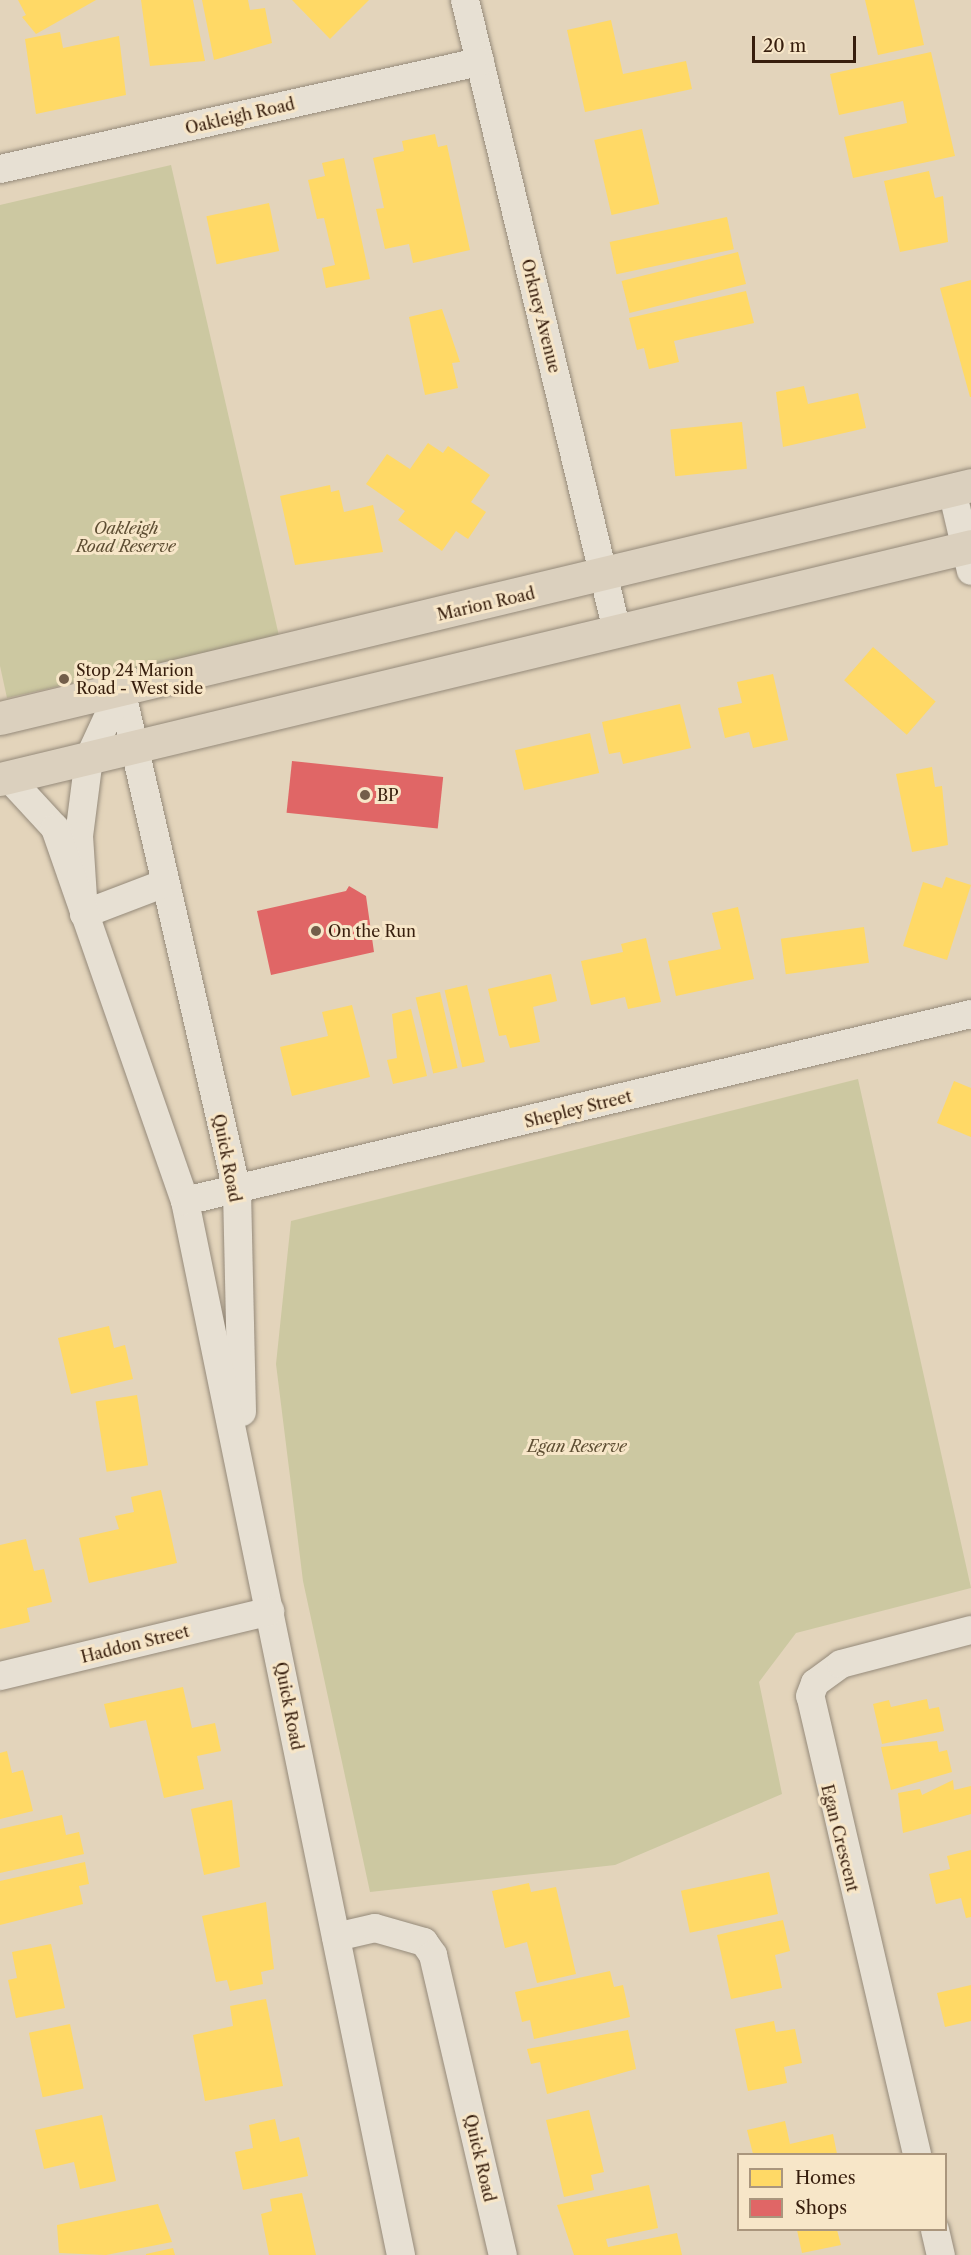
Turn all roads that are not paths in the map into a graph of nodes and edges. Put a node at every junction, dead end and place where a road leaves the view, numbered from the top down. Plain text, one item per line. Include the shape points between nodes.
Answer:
1 (465, 0) edge
2 (480, 62) junction
3 (0, 169) edge
4 (962, 488) edge
5 (969, 555) edge
6 (605, 577) junction
7 (617, 631) junction
8 (121, 689) junction
9 (0, 718) edge
10 (136, 746) junction
11 (89, 758) junction
12 (4, 778) edge
13 (165, 884) junction
14 (84, 914) junction
15 (971, 1014) edge
16 (237, 1191) junction
17 (185, 1202) junction
18 (244, 1474) junction
19 (270, 1611) junction
20 (971, 1630) edge
21 (0, 1676) edge
22 (336, 1937) junction
23 (917, 2153) edge
24 (935, 2231) edge
25 (401, 2255) edge
26 (503, 2255) edge
27 (941, 2255) edge

1 - 2 street, Orkney Avenue
2 - 3 street, Oakleigh Road
2 - 6 street, Orkney Avenue
4 - 5 street
4 - 6 main road, Marion Road
5 - 7 main road
6 - 7 street, Orkney Avenue
6 - 8 main road, Marion Road
7 - 10 main road
8 - 9 main road, Marion Road
8 - 10 street, Quick Road
8 - 11 street, Quick Road
10 - 11 main road
10 - 13 street, Quick Road
11 - 12 main road
11 - 14 street, Quick Road via 79,836
12 - 14 street, Quick Road via 55,828
13 - 14 street
13 - 16 street, Quick Road
14 - 17 street, Quick Road
15 - 16 street, Shepley Street
16 - 17 street, Shepley Street
16 - 18 street, Quick Road
17 - 18 street, Quick Road
18 - 19 street, Quick Road
19 - 21 street, Haddon Street
19 - 22 street, Quick Road
20 - 23 street, Egan Crescent via 841,1664 815,1683 810,1696
22 - 25 street, Quick Road
22 - 26 street, Quick Road via 375,1928 424,1942 433,1955
24 - 27 street

